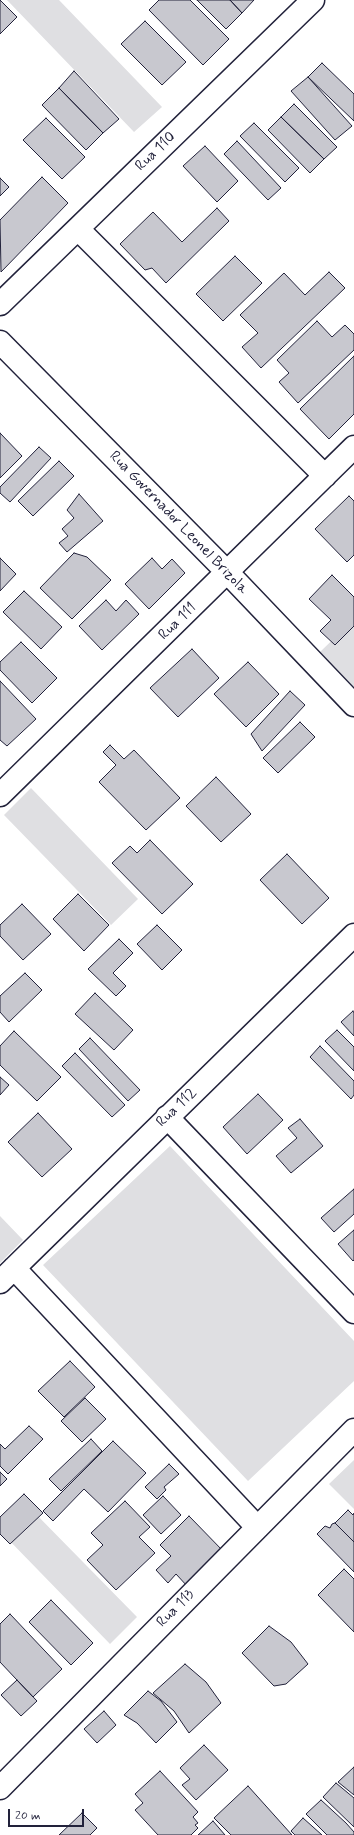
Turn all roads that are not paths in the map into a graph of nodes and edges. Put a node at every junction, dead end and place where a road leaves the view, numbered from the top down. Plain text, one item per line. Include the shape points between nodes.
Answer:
1 (313, 0) edge
2 (78, 229) junction
3 (0, 304) edge
4 (0, 342) edge
5 (354, 447) edge
6 (325, 476) junction
7 (228, 573) junction
8 (354, 705) edge
9 (0, 795) edge
10 (354, 935) edge
11 (167, 1117) junction
12 (7, 1275) edge
13 (354, 1312) edge
14 (354, 1430) edge
15 (257, 1527) junction
16 (0, 1788) edge

1 - 2 street, Rua 110
2 - 3 street, Rua 110
2 - 6 street
4 - 7 street, Rua Governador Leonel Brizola
5 - 6 street, Rua 111
6 - 7 street, Rua 111
7 - 8 street, Rua Governador Leonel Brizola
7 - 9 street, Rua 111
10 - 11 street, Rua 112
11 - 12 street, Rua 112
11 - 13 street
12 - 15 street
14 - 15 street, Rua 113
15 - 16 street, Rua 113

